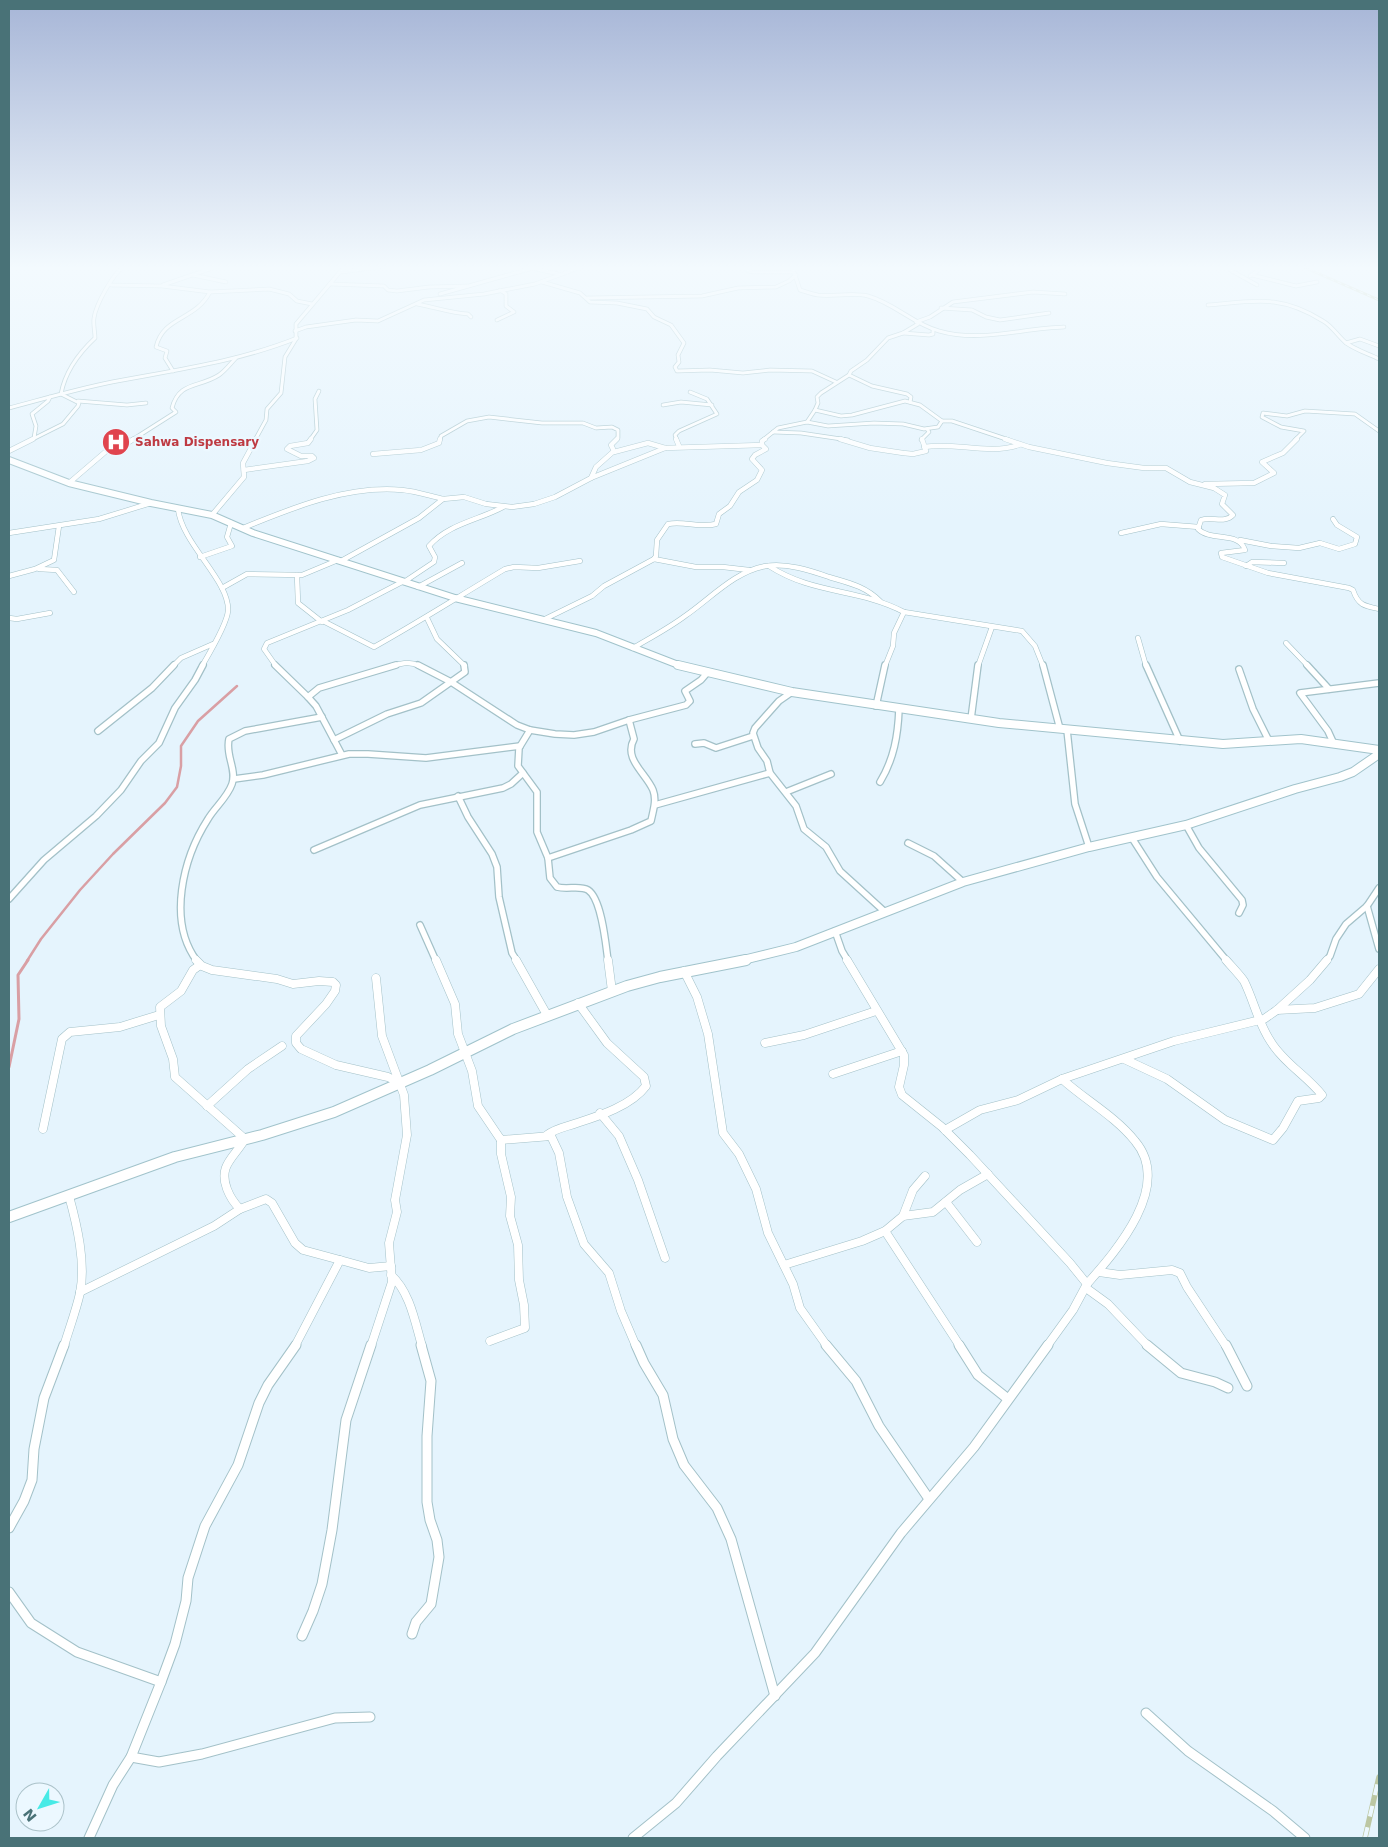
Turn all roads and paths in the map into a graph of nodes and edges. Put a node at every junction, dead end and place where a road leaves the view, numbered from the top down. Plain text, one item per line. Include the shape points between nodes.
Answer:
1 (81, 352) edge
2 (167, 352) edge
3 (253, 352) edge
4 (288, 352) edge
5 (679, 352) edge
6 (875, 352) edge
7 (1365, 352) edge
8 (237, 357) junction
9 (1379, 359) edge
10 (173, 371) junction
11 (848, 375) junction
12 (836, 382) junction
13 (319, 391) dead end
14 (690, 392) dead end
15 (61, 394) junction
16 (50, 397) junction
17 (78, 402) junction
18 (910, 402) junction
19 (146, 403) dead end
20 (663, 405) dead end
21 (712, 405) junction
22 (9, 408) edge
23 (815, 410) junction
24 (942, 421) junction
25 (807, 422) junction
26 (927, 429) junction
27 (1379, 431) edge
28 (771, 432) junction
29 (34, 438) junction
30 (127, 443) dead end
31 (762, 445) junction
32 (1019, 445) junction
33 (679, 446) junction
34 (111, 447) dead end
35 (924, 447) junction
36 (665, 448) junction
37 (9, 451) edge
38 (614, 452) junction
39 (373, 454) dead end
40 (10, 461) edge
41 (244, 470) junction
42 (591, 478) junction
43 (69, 483) junction
44 (1204, 485) junction
45 (443, 499) junction
46 (151, 503) junction
47 (503, 507) junction
48 (178, 509) junction
49 (212, 515) junction
50 (1333, 519) dead end
51 (231, 523) junction
52 (59, 526) junction
53 (1199, 527) junction
54 (243, 528) junction
55 (9, 532) edge
56 (1121, 533) dead end
57 (1240, 540) junction
58 (200, 557) junction
59 (654, 559) junction
60 (340, 560) junction
61 (580, 561) dead end
62 (462, 563) dead end
63 (1284, 563) dead end
64 (768, 566) junction
65 (1246, 566) junction
66 (35, 569) junction
67 (750, 570) junction
68 (297, 575) junction
69 (9, 576) edge
70 (403, 582) junction
71 (418, 587) junction
72 (222, 588) junction
73 (74, 592) dead end
74 (455, 598) junction
75 (880, 600) junction
76 (1379, 609) edge
77 (904, 612) junction
78 (50, 613) dead end
79 (9, 618) edge
80 (426, 618) junction
81 (546, 620) junction
82 (322, 622) junction
83 (992, 627) junction
84 (1138, 638) dead end
85 (1286, 643) dead end
86 (214, 644) junction
87 (633, 648) junction
88 (1239, 669) dead end
89 (707, 673) junction
90 (450, 682) junction
91 (1379, 683) edge
92 (1328, 689) junction
93 (792, 692) junction
94 (308, 696) junction
95 (876, 706) junction
96 (899, 709) junction
97 (322, 717) junction
98 (971, 719) junction
99 (629, 720) junction
100 (1063, 729) junction
101 (530, 730) junction
102 (98, 731) dead end
103 (754, 736) junction
104 (334, 740) junction
105 (1180, 741) junction
106 (1269, 741) junction
107 (1333, 742) junction
108 (695, 744) dead end
109 (520, 746) junction
110 (1379, 750) edge
111 (1379, 754) edge
112 (342, 755) junction
113 (770, 773) junction
114 (523, 774) junction
115 (831, 774) dead end
116 (234, 779) junction
117 (880, 782) dead end
118 (786, 792) junction
119 (458, 796) junction
120 (655, 805) junction
121 (1186, 825) junction
122 (1132, 838) junction
123 (908, 843) dead end
124 (1089, 847) junction
125 (314, 850) dead end
126 (548, 858) junction
127 (963, 882) junction
128 (1379, 888) edge
129 (9, 899) edge
130 (1366, 906) junction
131 (885, 912) junction
132 (1239, 913) dead end
133 (420, 926) dead end
134 (834, 931) junction
135 (1379, 948) edge
136 (200, 965) junction
137 (1379, 969) edge
138 (684, 971) junction
139 (376, 978) dead end
140 (612, 991) junction
141 (578, 1003) junction
142 (1278, 1010) junction
143 (876, 1011) junction
144 (547, 1015) junction
145 (159, 1016) junction
146 (1258, 1021) junction
147 (765, 1042) dead end
148 (282, 1046) dead end
149 (902, 1051) junction
150 (465, 1052) junction
151 (1124, 1059) junction
152 (833, 1074) dead end
153 (1062, 1079) junction
154 (400, 1083) junction
155 (207, 1106) junction
156 (600, 1113) junction
157 (43, 1129) dead end
158 (945, 1130) junction
159 (547, 1135) junction
160 (245, 1139) junction
161 (501, 1140) junction
162 (988, 1174) junction
163 (925, 1176) dead end
164 (69, 1196) junction
165 (946, 1202) junction
166 (240, 1210) junction
167 (903, 1216) junction
168 (9, 1217) edge
169 (884, 1231) junction
170 (977, 1242) dead end
171 (665, 1258) dead end
172 (340, 1260) junction
173 (784, 1266) junction
174 (391, 1270) junction
175 (1098, 1272) junction
176 (1087, 1286) junction
177 (80, 1292) junction
178 (490, 1341) dead end
179 (1246, 1386) dead end
180 (1228, 1388) dead end
181 (1008, 1399) junction
182 (929, 1498) junction
183 (9, 1528) edge
184 (9, 1592) edge
185 (412, 1634) dead end
186 (302, 1636) dead end
187 (161, 1682) junction
188 (775, 1696) junction
189 (1146, 1713) dead end
190 (370, 1717) dead end
191 (131, 1757) junction
192 (89, 1838) edge
193 (633, 1838) edge
194 (1305, 1838) edge

1 - 15 street via 62,386
2 - 10 street via 165,358
3 - 8 street
4 - 41 street via 281,393 267,410 266,420 243,463
5 - 12 street via 680,362 674,367 677,371 812,371
6 - 11 street
7 - 9 street
8 - 10 street
8 - 30 street via 219,375 182,389 174,399 172,409 176,412 168,420
10 - 15 street
11 - 12 street
11 - 18 street via 872,386 907,394 911,397
12 - 23 street via 818,394
13 - 41 street via 315,399 315,432 308,443 286,449 314,458
14 - 21 street via 705,396
15 - 16 street
15 - 17 street
16 - 22 street
16 - 29 street via 32,414 36,426
17 - 19 street
17 - 29 street via 63,424
18 - 23 street via 902,401 842,417
18 - 24 street via 920,405
20 - 21 street via 681,402
21 - 33 street via 716,416 676,433
23 - 25 street
24 - 26 street via 938,427
24 - 32 street via 952,421
25 - 26 street via 828,426 903,424
25 - 28 street
26 - 35 street via 929,432 921,440
27 - 44 street via 1370,428 1362,416 1355,414 1305,411 1288,416 1263,413 1262,417 1269,422 1304,431 1283,452 1262,462 1274,473 1254,483
28 - 31 street
28 - 35 street via 848,440 870,448 903,453 920,453 926,451
29 - 37 street
31 - 33 street
31 - 59 street via 766,449 752,460 762,472 719,514 716,524 668,524 657,540
32 - 35 street via 984,449 947,445
32 - 44 street via 1107,463 1166,468 1190,482
33 - 36 street
34 - 43 street
36 - 38 street via 648,443
36 - 42 street
38 - 39 street via 611,445 619,436 616,428 488,417 467,421 426,449
38 - 42 street via 596,467
40 - 43 main road
41 - 49 street via 243,480
42 - 47 street via 546,500
43 - 46 main road
44 - 53 street via 1225,495 1223,506 1233,515 1227,520 1205,518
45 - 47 street via 464,497
45 - 54 street via 389,489 364,491 290,507
45 - 60 street via 419,518
46 - 48 main road
46 - 52 street via 123,514
47 - 70 street via 435,538 429,546 434,562
48 - 49 main road
48 - 58 street via 179,518
49 - 51 main road
50 - 57 street via 1357,537 1355,544 1339,549 1320,543 1299,548
51 - 54 main road
51 - 58 street via 228,537 232,546
52 - 55 street
52 - 66 street via 54,560
53 - 56 street via 1161,524
53 - 57 street via 1204,536
54 - 60 main road
57 - 65 street via 1245,550 1225,551 1221,556
58 - 72 street
59 - 67 street via 696,567
59 - 81 street
60 - 68 street
60 - 70 main road
61 - 74 street via 538,568 505,569
62 - 71 street
63 - 65 street via 1254,562
64 - 67 street
64 - 75 street via 808,586
64 - 75 street via 826,575 872,591
65 - 76 street via 1279,576 1349,588 1362,606
66 - 69 street
66 - 73 street via 57,570
67 - 87 street via 686,616
68 - 72 street via 252,573
68 - 82 street via 298,603
70 - 71 main road
70 - 82 street
71 - 74 main road
72 - 86 street via 228,612
74 - 80 street
74 - 81 main road
75 - 77 street
77 - 83 street
77 - 95 street via 894,633
78 - 79 street
80 - 82 street via 372,647
80 - 90 street via 442,645 466,668
81 - 87 main road via 596,633
82 - 94 street via 283,635 264,646 271,662
83 - 98 street via 978,666
83 - 100 street via 1022,631 1030,638 1040,658
84 - 105 street via 1148,674
85 - 92 street
86 - 102 street via 181,658 157,684
86 - 129 street via 195,680 174,708 159,743 96,816 44,860
87 - 89 main road
88 - 106 street via 1252,709
89 - 93 main road
89 - 99 street via 685,691 690,701 686,705
90 - 94 street via 406,662 319,688
90 - 101 street
90 - 104 street via 421,703 387,714
91 - 92 street
92 - 107 street via 1302,692 1300,695
93 - 95 main road
93 - 103 street via 778,701 755,728
94 - 97 street
95 - 96 main road
96 - 98 main road
96 - 117 street via 899,729 888,770
97 - 104 street
97 - 116 street via 233,736 226,748
98 - 100 main road
99 - 101 street via 574,735
99 - 120 street via 634,739 629,752 654,791
100 - 105 main road
100 - 124 street via 1073,797
101 - 109 street
103 - 108 street via 718,748 704,743
103 - 113 street
104 - 112 street
105 - 106 main road via 1244,744
106 - 107 main road
107 - 110 main road
109 - 112 street via 426,758 364,753
109 - 114 street via 517,761
111 - 121 street via 1340,777
112 - 116 street via 258,777
113 - 118 street
113 - 120 street
114 - 119 street via 503,788
114 - 126 street via 533,781 537,790 536,832
115 - 118 street
116 - 136 street via 206,823 186,869 181,905 182,932
118 - 131 street via 796,806 806,831 826,847 840,871
119 - 125 street via 420,804
119 - 144 street via 492,854 512,953
120 - 126 street via 652,819 647,824
121 - 122 street
121 - 132 street via 1200,848 1242,900
122 - 124 street
122 - 146 street via 1157,876 1242,980
123 - 127 street via 934,856
124 - 127 street
126 - 140 street via 554,885 566,890 586,889 592,895 600,916
127 - 131 street
128 - 130 street
130 - 135 street
130 - 142 street via 1346,924 1330,956 1310,980
131 - 134 street
133 - 150 street via 456,1004 458,1034
134 - 138 street via 764,955
134 - 143 street
136 - 145 street via 193,970 181,991 160,1007
136 - 154 street via 210,970 294,984 314,980 333,982 335,992 296,1036 297,1045 336,1065 388,1077
137 - 142 street via 1373,973 1364,992 1316,1008
138 - 140 street
138 - 173 street via 697,997 708,1034 724,1133 739,1154 756,1189 768,1233
139 - 154 street via 382,1036
140 - 141 street
141 - 144 street
141 - 156 street via 604,1042 646,1081 640,1094
142 - 146 street
143 - 147 street via 804,1035
143 - 149 street
144 - 150 street
145 - 155 street via 175,1076
145 - 157 street via 120,1027 65,1035
146 - 151 street via 1174,1041
146 - 151 street via 1277,1050 1313,1082 1322,1095 1298,1101 1281,1133 1273,1140 1225,1120 1167,1079
148 - 155 street via 248,1069
149 - 152 street
149 - 158 street via 906,1066 899,1084 900,1091
150 - 154 street
150 - 161 street via 478,1106
151 - 153 street
153 - 158 street via 1018,1100 980,1110
153 - 175 street via 1128,1134 1146,1159 1147,1188 1141,1211
154 - 160 street via 318,1118
154 - 174 street via 406,1105 407,1135 389,1243
155 - 160 street
156 - 159 street via 552,1130
156 - 171 street via 619,1136
158 - 162 street
159 - 161 street via 516,1141
159 - 188 street via 559,1153 568,1197 584,1244 607,1268 621,1311 644,1363 663,1395 673,1439 684,1465 718,1508 731,1539
160 - 164 street via 175,1157
160 - 166 street via 239,1151 224,1166 222,1177 230,1197
161 - 178 street via 511,1197 510,1216 518,1245 525,1328
162 - 165 street
162 - 176 street via 1071,1262
163 - 167 street via 913,1190
164 - 168 street
164 - 177 street via 78,1230
165 - 167 street via 933,1212
165 - 170 street
166 - 172 street via 266,1199 272,1202 295,1243 303,1250
166 - 177 street
167 - 169 street
169 - 173 street
169 - 181 street via 978,1375
172 - 174 street
172 - 187 street via 295,1346 268,1385 238,1465 205,1526
173 - 182 street via 810,1326 856,1381 879,1426
174 - 185 street via 413,1313 431,1382 427,1502 439,1557 431,1604 416,1622
174 - 186 street via 392,1282 346,1420 322,1581
175 - 176 street
175 - 179 street via 1120,1274 1172,1270 1180,1273 1186,1287 1222,1338
176 - 180 street via 1109,1303 1174,1369 1187,1377 1220,1383
176 - 181 street
177 - 183 street via 44,1398 34,1449 32,1480
181 - 182 street via 974,1447
182 - 188 street via 815,1653
184 - 187 street via 31,1623 77,1652
187 - 191 street
188 - 193 street via 676,1803
189 - 194 street via 1188,1751 1273,1811
190 - 191 street via 334,1718 202,1754 159,1762
191 - 192 street via 113,1785

